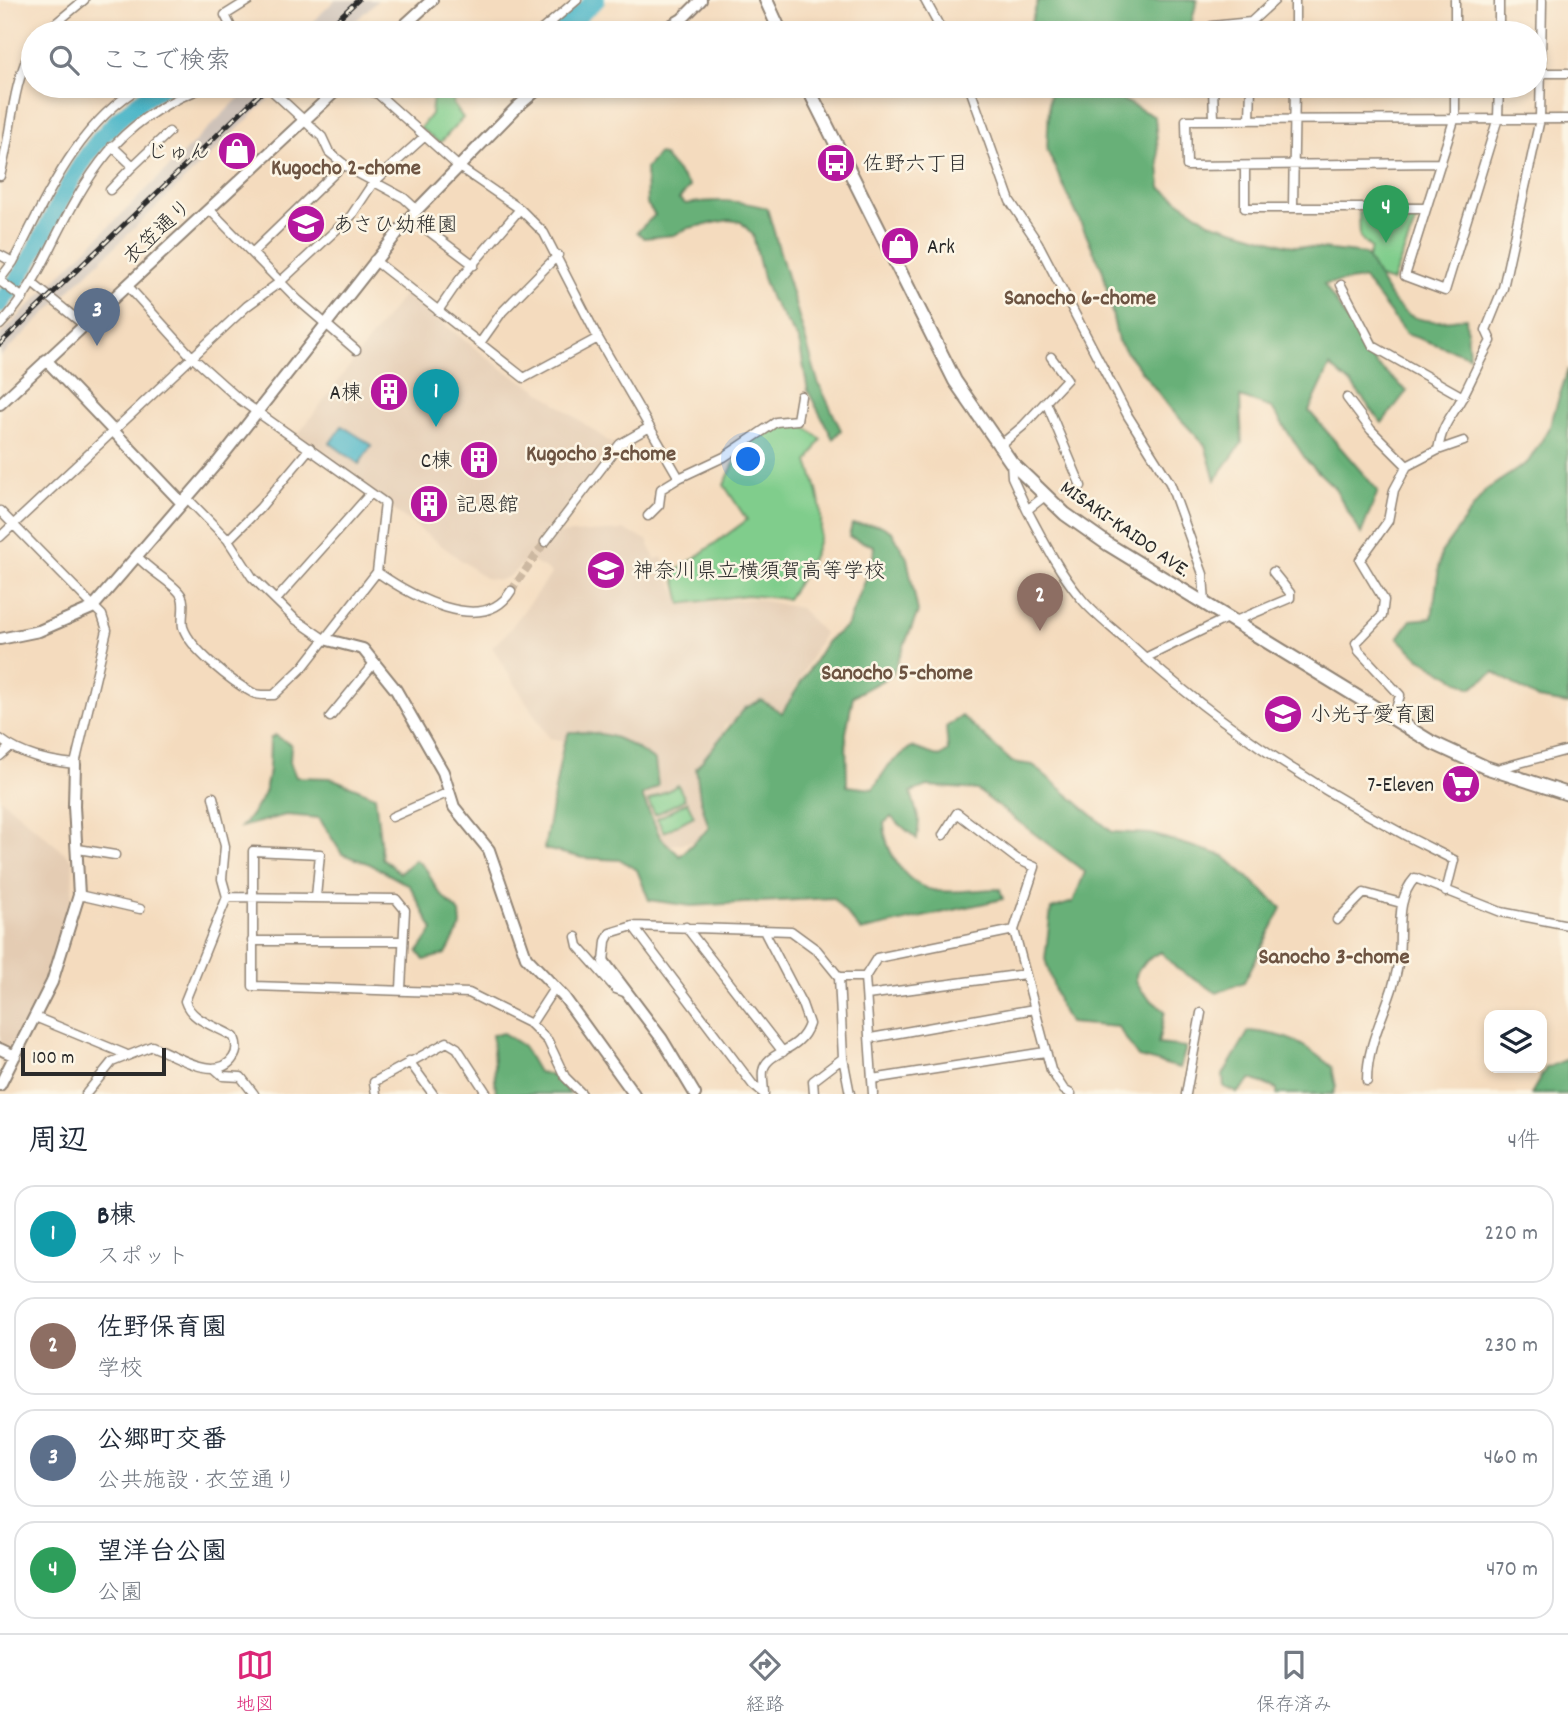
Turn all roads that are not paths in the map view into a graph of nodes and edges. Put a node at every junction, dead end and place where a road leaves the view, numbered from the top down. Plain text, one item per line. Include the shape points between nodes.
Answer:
1 (84, 0) edge
2 (249, 0) edge
3 (432, 0) edge
4 (701, 0) edge
5 (766, 0) edge
6 (925, 0) edge
7 (1275, 0) edge
8 (1295, 0) edge
9 (1455, 0) edge
10 (1499, 0) edge
11 (1542, 0) edge
12 (573, 1) edge
13 (59, 21) edge
14 (228, 21) edge
15 (409, 21) edge
16 (550, 21) edge
17 (679, 21) edge
18 (776, 21) edge
19 (936, 21) edge
20 (1252, 21) edge
21 (1295, 21) edge
22 (1455, 21) edge
23 (1499, 21) edge
24 (1542, 21) edge
25 (1547, 73) edge
26 (1568, 73) edge
27 (21, 75) edge
28 (124, 98) edge
29 (184, 98) edge
30 (280, 98) edge
31 (328, 98) edge
32 (382, 98) edge
33 (530, 98) edge
34 (813, 98) edge
35 (972, 98) edge
36 (1213, 98) edge
37 (1251, 98) edge
38 (1294, 98) edge
39 (1455, 98) edge
40 (1499, 98) edge
41 (1541, 98) edge
42 (1455, 117) junction
43 (1499, 118) junction
44 (1294, 119) junction
45 (1541, 119) junction
46 (1568, 119) edge
47 (1214, 120) junction
48 (1250, 120) junction
49 (304, 121) junction
50 (169, 132) dead end
51 (425, 136) junction
52 (113, 146) junction
53 (1293, 163) junction
54 (1441, 163) junction
55 (344, 164) junction
56 (133, 166) junction
57 (1245, 166) junction
58 (459, 167) junction
59 (0, 176) edge
60 (373, 183) junction
61 (110, 190) dead end
62 (1293, 206) junction
63 (1426, 208) junction
64 (209, 209) junction
65 (520, 209) junction
66 (414, 213) junction
67 (252, 254) junction
68 (0, 255) edge
69 (558, 255) junction
70 (374, 260) junction
71 (13, 262) junction
72 (474, 265) junction
73 (0, 281) edge
74 (280, 282) junction
75 (32, 283) junction
76 (127, 285) junction
77 (1341, 285) dead end
78 (22, 297) junction
79 (438, 311) junction
80 (323, 324) junction
81 (84, 325) junction
82 (0, 326) edge
83 (598, 338) junction
84 (480, 343) junction
85 (356, 350) dead end
86 (192, 358) junction
87 (1051, 358) dead end
88 (46, 360) junction
89 (802, 396) dead end
90 (1463, 397) junction
91 (1347, 398) dead end
92 (1046, 402) junction
93 (0, 404) edge
94 (256, 411) junction
95 (648, 428) junction
96 (113, 430) junction
97 (1464, 441) dead end
98 (998, 447) junction
99 (310, 448) junction
100 (1438, 450) junction
101 (1011, 462) junction
102 (1407, 466) junction
103 (679, 478) junction
104 (1081, 486) dead end
105 (372, 493) junction
106 (1045, 496) junction
107 (184, 499) junction
108 (1027, 510) junction
109 (0, 512) edge
110 (648, 516) dead end
111 (13, 525) junction
112 (0, 537) edge
113 (228, 540) junction
114 (545, 542) tunnel mouth
115 (137, 556) junction
116 (377, 572) junction
117 (1273, 572) dead end
118 (511, 591) tunnel mouth
119 (276, 600) junction
120 (1205, 604) junction
121 (92, 608) junction
122 (1230, 620) junction
123 (0, 639) edge
124 (324, 639) junction
125 (1145, 658) junction
126 (375, 662) junction
127 (330, 716) dead end
128 (1393, 719) junction
129 (0, 739) edge
130 (10, 747) junction
131 (1568, 750) edge
132 (0, 756) edge
133 (75, 764) junction
134 (1493, 770) junction
135 (447, 793) junction
136 (1568, 794) edge
137 (213, 797) dead end
138 (392, 817) dead end
139 (943, 835) dead end
140 (78, 849) junction
141 (115, 855) dead end
142 (1446, 892) junction
143 (79, 895) junction
144 (252, 896) junction
145 (227, 897) junction
146 (316, 897) junction
147 (1401, 903) junction
148 (140, 909) dead end
149 (1337, 920) dead end
150 (1568, 925) edge
151 (633, 926) junction
152 (686, 927) junction
153 (1014, 930) junction
154 (764, 931) junction
155 (576, 937) dead end
156 (252, 941) junction
157 (403, 941) junction
158 (604, 962) joint
159 (1025, 974) junction
160 (839, 977) junction
161 (865, 977) junction
162 (555, 987) junction
163 (401, 989) junction
164 (629, 994) junction
165 (867, 995) junction
166 (1034, 1009) junction
167 (1201, 1013) dead end
168 (35, 1017) junction
169 (531, 1024) junction
170 (871, 1038) junction
171 (0, 1049) edge
172 (783, 1052) junction
173 (1045, 1052) junction
174 (125, 1054) junction
175 (15, 1056) junction
176 (843, 1058) junction
177 (409, 1061) junction
178 (214, 1068) junction
179 (872, 1079) junction
180 (1367, 1081) dead end
181 (0, 1085) edge
182 (86, 1094) edge
183 (254, 1094) edge
184 (376, 1094) edge
185 (433, 1094) edge
186 (487, 1094) edge
187 (582, 1094) edge
188 (634, 1094) edge
189 (695, 1094) edge
190 (764, 1094) edge
191 (814, 1094) edge
192 (850, 1094) edge
193 (873, 1094) edge
194 (1071, 1094) edge
195 (1186, 1094) edge

1 - 13 street
2 - 14 street via 225,15
3 - 15 street
4 - 17 street
5 - 18 main road
6 - 19 street
7 - 20 street
8 - 21 street
9 - 22 street
10 - 23 street
11 - 24 street
12 - 16 street
25 - 26 street
27 - 59 street
28 - 71 street via 72,151
29 - 52 street via 145,118
30 - 49 street
31 - 49 street, 衣笠通り
32 - 51 street
33 - 58 street
34 - 98 main road, MISAKI-KAIDO AVE. via 955,381
35 - 120 street via 1010,201 1038,243 1128,416 1170,483 1203,575
36 - 47 street
37 - 48 street
38 - 44 street
39 - 42 street
40 - 43 street
41 - 45 street
42 - 43 street
42 - 44 street
42 - 54 street
43 - 45 street
43 - 63 street via 1445,291 1405,276
44 - 48 street
44 - 53 street
45 - 46 street
45 - 90 street via 1503,288 1486,330 1491,341
47 - 48 street
47 - 57 street via 1186,120 1186,166
49 - 55 street
49 - 64 street, 衣笠通り
50 - 56 street
51 - 58 street
51 - 60 street
52 - 56 street
52 - 75 street via 85,182
53 - 54 street
53 - 57 street
53 - 62 street
54 - 63 street
55 - 60 street
55 - 67 street
56 - 61 street
57 - 62 street via 1245,208
58 - 65 street
58 - 66 street
60 - 66 street via 404,198
60 - 74 street via 351,216
62 - 63 street
64 - 67 street
64 - 76 street, 衣笠通り
65 - 69 street
65 - 72 street
66 - 70 street
66 - 72 street
67 - 74 street
68 - 71 street
69 - 83 street
69 - 84 street via 502,312
70 - 79 street
70 - 80 street
71 - 73 street
72 - 79 street
73 - 78 street
74 - 80 street
74 - 86 street
75 - 78 street
75 - 81 street
76 - 81 street, 衣笠通り
76 - 86 street
77 - 90 street via 1373,346
78 - 82 street
79 - 84 street
80 - 85 street
80 - 94 street
81 - 88 street, 衣笠通り
83 - 84 street via 524,377
83 - 95 street
86 - 94 street
86 - 96 street
87 - 92 street via 1067,379
88 - 93 street, 衣笠通り
88 - 96 street
89 - 103 street via 797,420 776,422 724,457
90 - 100 street via 1441,429
91 - 102 street
92 - 98 street
92 - 104 street
94 - 99 street
94 - 107 street
95 - 103 street
95 - 114 street via 620,444
96 - 107 street
96 - 111 street
97 - 100 street
98 - 101 main road, MISAKI-KAIDO AVE.
99 - 105 street
99 - 113 street
100 - 102 street
101 - 106 main road, MISAKI-KAIDO AVE.
101 - 108 street via 1012,477
102 - 128 street via 1394,490 1388,521 1360,560 1384,600 1382,616 1356,643 1400,695
103 - 110 street via 661,489 659,505
105 - 116 street via 385,503
105 - 119 street
106 - 108 street
106 - 120 main road, MISAKI-KAIDO AVE. via 1109,545
107 - 113 street
107 - 115 street
108 - 125 street via 1081,599
109 - 111 street
111 - 112 street
111 - 121 street
113 - 119 street via 252,577
115 - 121 street
115 - 124 street via 183,597 183,626 194,646 255,694 274,695
116 - 118 street via 434,604 477,614 503,604
116 - 124 street
117 - 122 street via 1290,598
119 - 124 street
120 - 122 main road, MISAKI-KAIDO AVE.
121 - 123 street via 39,631
121 - 133 street via 102,615 107,630
122 - 125 street
122 - 128 main road, MISAKI-KAIDO AVE.
124 - 126 street via 363,649
125 - 142 street via 1239,732 1396,832 1454,860
126 - 127 street
126 - 135 street via 428,744 443,772
128 - 134 main road, MISAKI-KAIDO AVE.
129 - 130 street
130 - 132 street
130 - 133 street via 43,760
131 - 134 street
133 - 140 street
134 - 136 main road, MISAKI-KAIDO AVE.
135 - 138 street
135 - 162 street via 489,850 526,957
137 - 145 street via 225,846 222,879
139 - 153 street via 957,813 1017,859 1035,867
140 - 141 street
140 - 143 street
142 - 147 street via 1415,878
142 - 150 street via 1501,912
143 - 148 street
143 - 168 street via 52,982
144 - 145 street
144 - 146 street
144 - 146 street via 253,851 320,854
144 - 156 street
145 - 178 street via 185,1002 188,1011 224,1030 237,1043 233,1059
146 - 157 street via 396,900 405,910
147 - 149 street via 1364,893
147 - 180 street via 1399,958 1367,1056
151 - 152 street
151 - 158 street via 610,933
151 - 190 street
152 - 154 street
152 - 172 street
153 - 159 street
153 - 161 street via 877,958
154 - 160 street via 791,931 802,936
154 - 172 street via 809,1024 798,1044
155 - 164 street via 578,946 616,989
156 - 157 street
156 - 163 street via 253,986
157 - 163 street
158 - 164 street
159 - 165 street
159 - 166 street
160 - 161 street
160 - 176 street
161 - 165 street
162 - 169 street
162 - 188 street
163 - 169 street via 469,993
164 - 189 street
165 - 170 street
166 - 170 street
166 - 173 street
167 - 195 street
168 - 174 street
168 - 175 street
169 - 187 street via 548,1041 565,1077
170 - 179 street
171 - 175 street
172 - 190 street via 769,1059 763,1070
173 - 179 street
173 - 194 street via 1051,1070
174 - 178 street via 152,1046
174 - 182 street via 112,1062
175 - 181 street
176 - 191 street via 813,1082
176 - 192 street
177 - 184 street via 374,1082
177 - 185 street
177 - 186 street via 450,1042
178 - 183 street via 223,1076 241,1077
179 - 193 street

